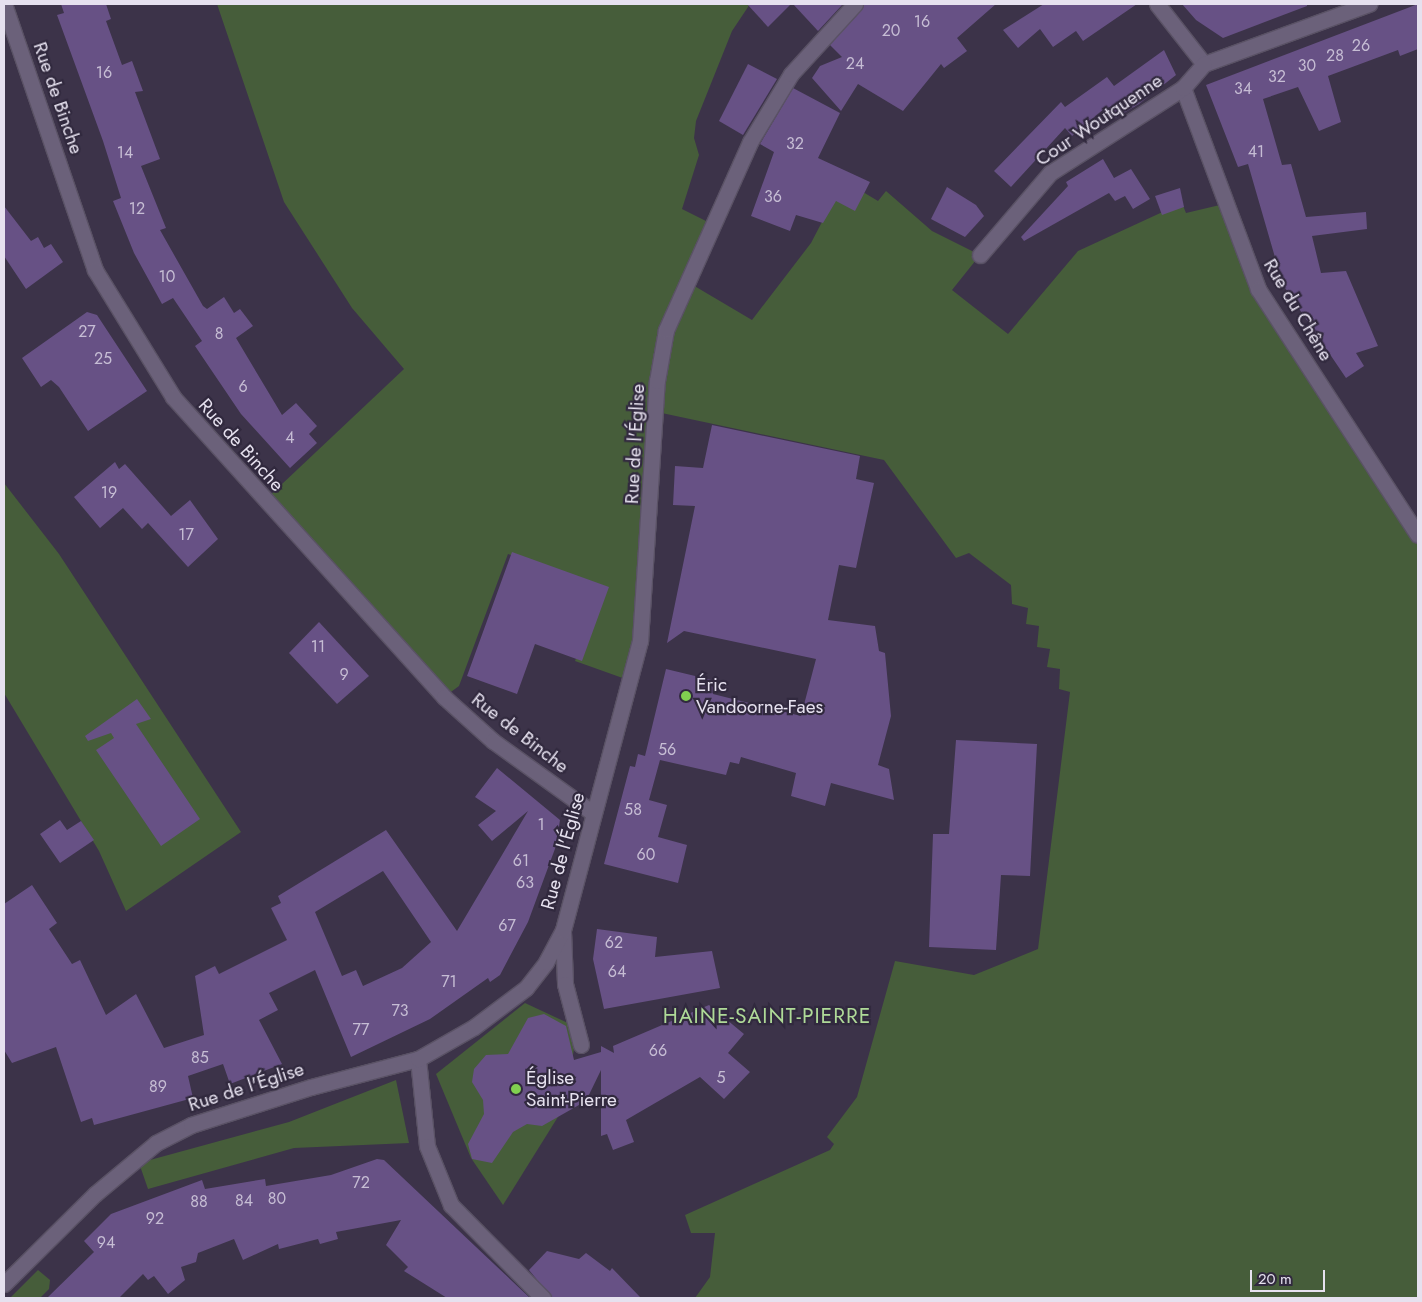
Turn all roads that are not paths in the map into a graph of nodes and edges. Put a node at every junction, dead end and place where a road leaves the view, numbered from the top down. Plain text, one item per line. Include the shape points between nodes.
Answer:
1 (4, 4) edge
2 (855, 4) edge
3 (1157, 4) edge
4 (1369, 4) edge
5 (1204, 64) junction
6 (1183, 88) junction
7 (980, 255) dead end
8 (1418, 535) edge
9 (593, 813) junction
10 (563, 930) junction
11 (581, 1045) dead end
12 (418, 1059) junction
13 (4, 1284) edge
14 (543, 1298) edge

1 - 9 street, Rue de Binche via 95,270 173,397 444,697 493,741
2 - 9 street, Rue de l'Église via 791,74 750,142 666,330 657,381 640,640
3 - 5 street
4 - 5 street
5 - 6 street
6 - 7 street, Cour Woutquenne via 1050,173
6 - 8 street, Rue du Chêne via 1258,289
9 - 10 street, Rue de l'Église
10 - 11 street, Rue de l'Église via 565,984
10 - 12 street, Rue de l'Église via 526,988 474,1027
12 - 13 street, Rue de l'Église via 302,1090 191,1125 156,1143 96,1194
12 - 14 street via 427,1146 442,1186 467,1225

